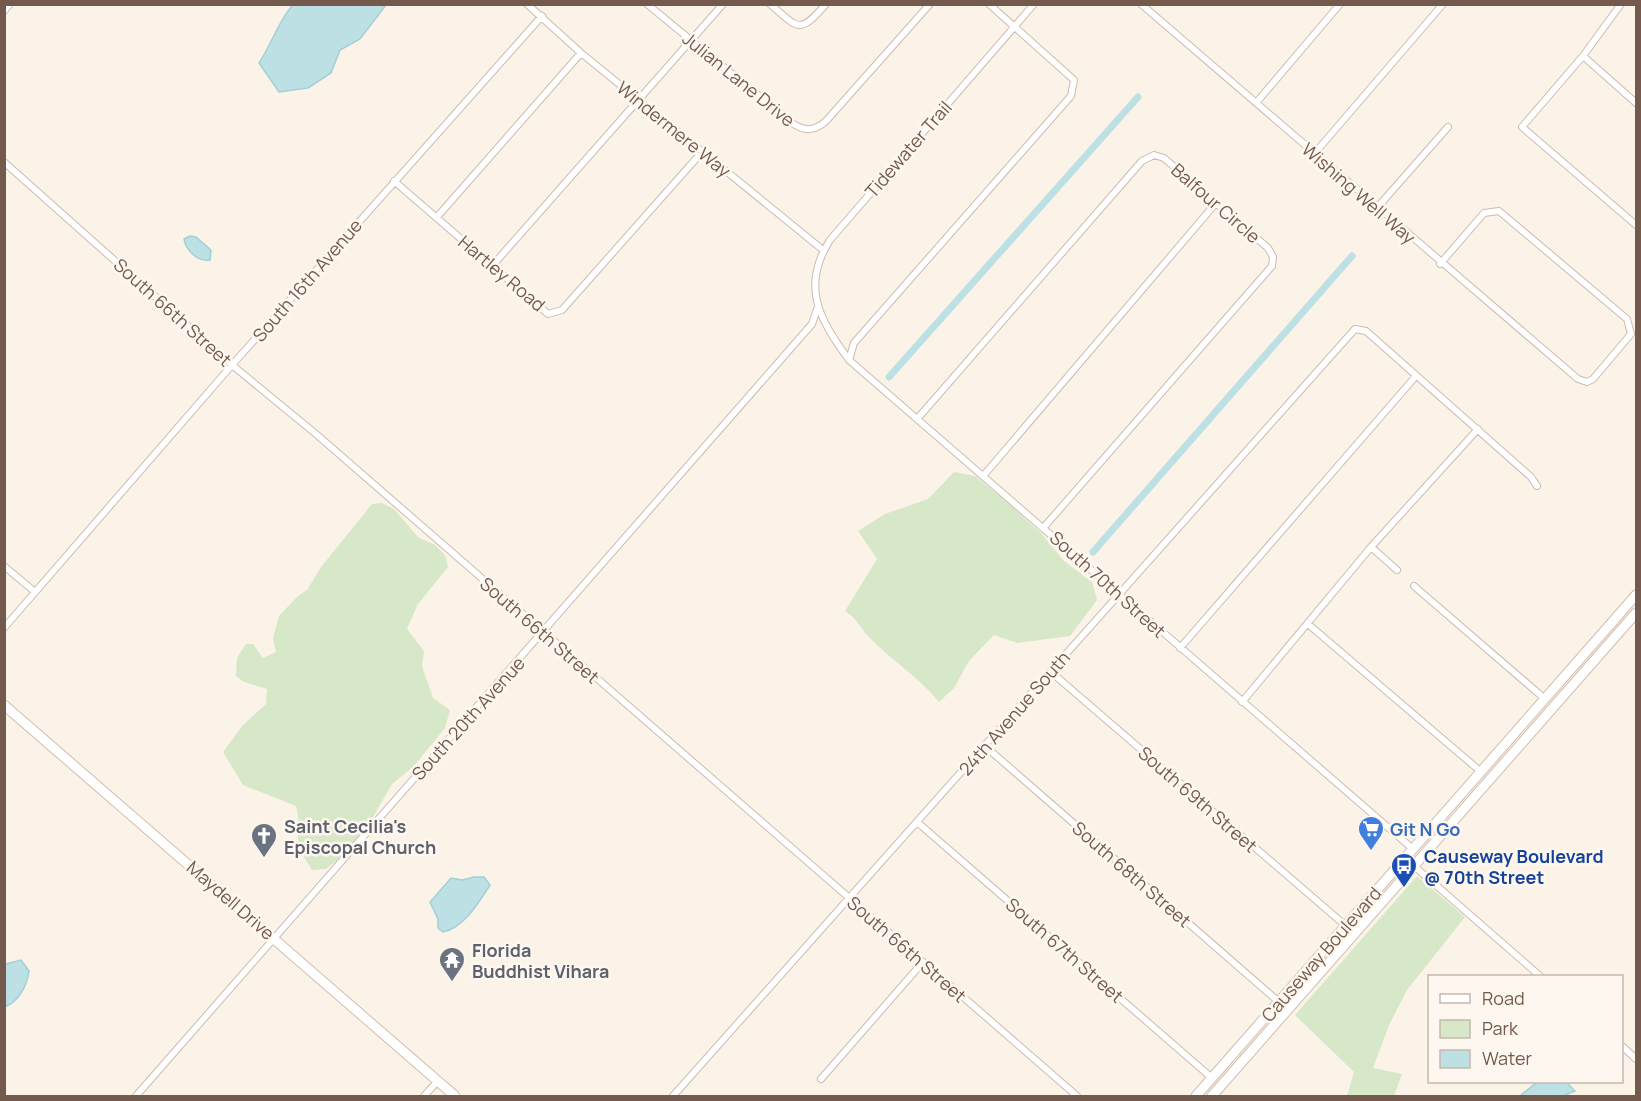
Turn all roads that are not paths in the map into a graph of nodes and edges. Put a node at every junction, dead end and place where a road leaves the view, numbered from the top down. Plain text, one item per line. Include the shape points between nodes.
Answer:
1 (10, 4) edge
2 (527, 4) edge
3 (647, 4) edge
4 (723, 4) edge
5 (770, 4) edge
6 (826, 4) edge
7 (930, 4) edge
8 (989, 4) edge
9 (1034, 4) edge
10 (1141, 4) edge
11 (1340, 4) edge
12 (1443, 4) edge
13 (1621, 4) edge
14 (4, 11) edge
15 (542, 16) junction
16 (1014, 27) junction
17 (691, 41) junction
18 (581, 53) junction
19 (1583, 56) junction
20 (639, 100) junction
21 (1257, 103) junction
22 (1636, 103) edge
23 (1448, 127) dead end
24 (702, 152) junction
25 (1314, 154) junction
26 (4, 162) edge
27 (394, 181) junction
28 (1216, 203) junction
29 (1376, 209) junction
30 (436, 217) junction
31 (1636, 225) edge
32 (823, 250) junction
33 (1440, 264) junction
34 (492, 266) junction
35 (817, 309) junction
36 (849, 360) junction
37 (232, 365) junction
38 (1416, 376) junction
39 (918, 418) junction
40 (1478, 429) junction
41 (984, 475) junction
42 (1537, 486) dead end
43 (1044, 527) junction
44 (1371, 548) junction
45 (4, 566) edge
46 (1396, 570) dead end
47 (1414, 586) dead end
48 (35, 592) junction
49 (1117, 594) junction
50 (1636, 595) edge
51 (1620, 613) junction
52 (1636, 614) edge
53 (1629, 622) junction
54 (1308, 624) junction
55 (4, 628) edge
56 (543, 634) junction
57 (1180, 648) junction
58 (1051, 672) junction
59 (1545, 699) junction
60 (1242, 702) junction
61 (4, 705) edge
62 (986, 747) junction
63 (1480, 771) junction
64 (917, 822) junction
65 (1413, 849) junction
66 (1405, 858) junction
67 (1422, 858) junction
68 (1414, 866) junction
69 (848, 897) junction
70 (1346, 926) junction
71 (273, 937) junction
72 (922, 962) junction
73 (1539, 975) edge
74 (1279, 1002) junction
75 (1623, 1047) edge
76 (1636, 1059) edge
77 (1212, 1078) junction
78 (822, 1079) dead end
79 (438, 1081) junction
80 (136, 1096) edge
81 (424, 1096) edge
82 (455, 1096) edge
83 (673, 1096) edge
84 (1077, 1096) edge
85 (1196, 1096) edge
86 (1212, 1096) edge

1 - 14 street
2 - 15 street, Windermere Way
3 - 17 street, Julian Lane Drive
4 - 17 street
5 - 6 street via 800,26 810,23
7 - 17 street, Julian Lane Drive via 826,121 812,130 796,126
8 - 16 street
9 - 16 street, Tidewater Trail
10 - 21 street, Wishing Well Way
11 - 21 street
12 - 25 street
13 - 19 street
15 - 18 street, Windermere Way
15 - 27 street, South 16th Avenue
16 - 32 street, Tidewater Trail
16 - 36 street via 1074,80 1071,96 854,343
17 - 20 street
18 - 20 street, Windermere Way
18 - 30 street
19 - 22 street
19 - 31 street via 1522,127
20 - 24 street, Windermere Way
20 - 34 street
21 - 25 street, Wishing Well Way
23 - 29 street
24 - 32 street, Windermere Way
24 - 34 street, Hartley Road via 562,310 548,314
25 - 29 street, Wishing Well Way
26 - 37 street, South 66th Street
27 - 30 street, Hartley Road
27 - 37 street, South 16th Avenue
28 - 39 street, Balfour Circle via 1164,158 1149,156
28 - 41 street
28 - 43 street, Balfour Circle via 1268,248 1272,266
29 - 33 street, Wishing Well Way
30 - 34 street, Hartley Road
32 - 35 street, Tidewater Trail via 814,288
33 - 33 street, Wishing Well Way via 1578,379 1589,381 1597,375 1629,337 1629,322 1504,214 1492,210 1484,213
35 - 36 street, South 70th Street
35 - 56 street, South 20th Avenue via 812,324
36 - 39 street, South 70th Street
37 - 48 street, South 16th Avenue
37 - 56 street, South 66th Street
38 - 40 street
38 - 49 street, 24th Avenue South via 1366,331 1355,329
38 - 57 street
39 - 41 street, South 70th Street
40 - 42 street
40 - 44 street
41 - 43 street, South 70th Street
43 - 49 street, South 70th Street
44 - 46 street
44 - 54 street
45 - 48 street
47 - 59 street
48 - 55 street, South 16th Avenue
49 - 57 street, South 70th Street
49 - 58 street, 24th Avenue South
50 - 51 main road, Causeway Boulevard
51 - 53 street
51 - 59 main road, Causeway Boulevard
52 - 53 main road, Causeway Boulevard
53 - 67 main road, Causeway Boulevard
54 - 60 street
54 - 63 street
56 - 69 street, South 66th Street
56 - 71 street, South 20th Avenue
57 - 60 street, South 70th Street
58 - 62 street, 24th Avenue South
58 - 70 street, South 69th Street
59 - 63 main road, Causeway Boulevard
60 - 65 street, South 70th Street
61 - 71 main road, Maydell Drive
62 - 64 street, 24th Avenue South
62 - 74 street, South 68th Street
63 - 65 main road, Causeway Boulevard
64 - 69 street, 24th Avenue South
64 - 77 street, South 67th Street
65 - 66 main road, Causeway Boulevard
65 - 67 main road
66 - 68 main road
66 - 70 main road, Causeway Boulevard
67 - 68 main road, Causeway Boulevard
68 - 73 street
68 - 86 main road, Causeway Boulevard
69 - 72 street, South 66th Street
69 - 83 street, 24th Avenue South
70 - 74 main road, Causeway Boulevard
71 - 79 main road, Maydell Drive
71 - 80 street, South 20th Avenue
72 - 78 street
72 - 84 street, South 66th Street
74 - 77 main road, Causeway Boulevard
75 - 76 street
77 - 85 main road, Causeway Boulevard
79 - 81 street
79 - 82 main road, Maydell Drive

